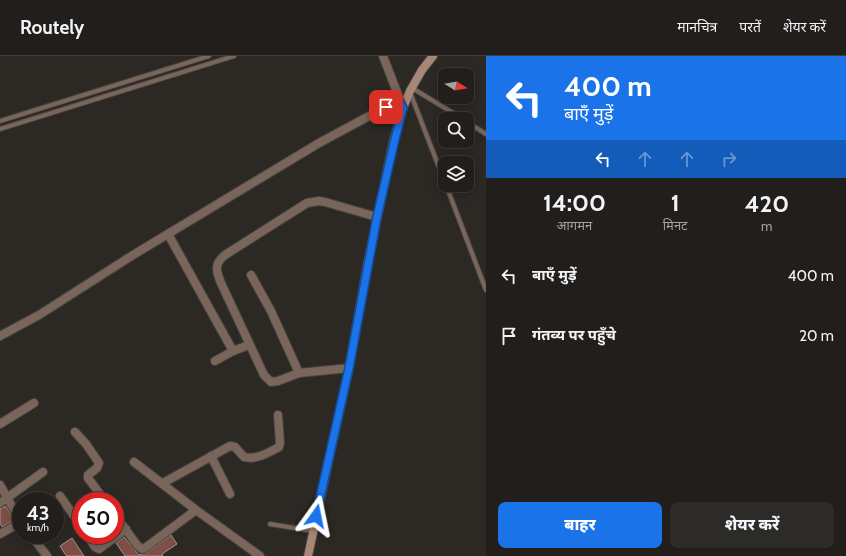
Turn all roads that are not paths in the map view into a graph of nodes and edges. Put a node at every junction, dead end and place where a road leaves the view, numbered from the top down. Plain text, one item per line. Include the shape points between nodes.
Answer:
1 (209, 56) edge
2 (234, 56) edge
3 (383, 56) edge
4 (433, 56) edge
5 (411, 89) junction
6 (401, 104) junction
7 (451, 112) edge
8 (0, 121) edge
9 (474, 126) edge
10 (0, 129) edge
11 (486, 134) edge
12 (438, 164) edge
13 (448, 192) edge
14 (377, 217) junction
15 (168, 234) junction
16 (251, 275) dead end
17 (486, 290) edge
18 (0, 336) edge
19 (249, 344) junction
20 (233, 351) junction
21 (215, 361) dead end
22 (349, 368) junction
23 (299, 373) junction
24 (34, 403) dead end
25 (278, 415) dead end
26 (0, 424) edge
27 (75, 432) dead end
28 (212, 456) junction
29 (134, 462) dead end
30 (43, 472) dead end
31 (163, 483) junction
32 (0, 485) edge
33 (98, 492) edge
34 (230, 494) dead end
35 (8, 499) junction
36 (64, 502) edge
37 (0, 504) edge
38 (196, 510) junction
39 (72, 513) edge
40 (270, 524) dead end
41 (124, 526) edge
42 (126, 529) joint
43 (313, 531) junction
44 (0, 534) edge
45 (38, 544) edge
46 (93, 544) edge
47 (106, 544) edge
48 (47, 556) edge
49 (260, 556) edge
50 (308, 556) edge

1 - 8 lane
2 - 10 lane
3 - 6 street
4 - 5 main road
5 - 6 main road
5 - 7 lane
5 - 12 lane
6 - 14 main road
6 - 15 street via 334,134
9 - 11 lane
13 - 17 lane
14 - 19 street via 326,202 307,203 218,260 217,274
14 - 22 main road
15 - 18 street via 39,315
15 - 20 street
16 - 23 street via 272,311
19 - 20 street
19 - 23 street via 264,375 271,382
20 - 21 street
22 - 23 street
22 - 43 main road
24 - 26 street
25 - 28 street via 279,448 252,458 241,456 232,445
27 - 33 street via 98,460 98,466 88,478
28 - 31 street
28 - 34 street
29 - 31 street
30 - 35 street
31 - 38 street
32 - 35 street
35 - 37 street
35 - 44 street via 21,522
36 - 39 street
38 - 42 street via 142,549
38 - 49 street
40 - 43 lane
41 - 42 street
43 - 50 main road
45 - 48 street
46 - 47 street via 99,549

